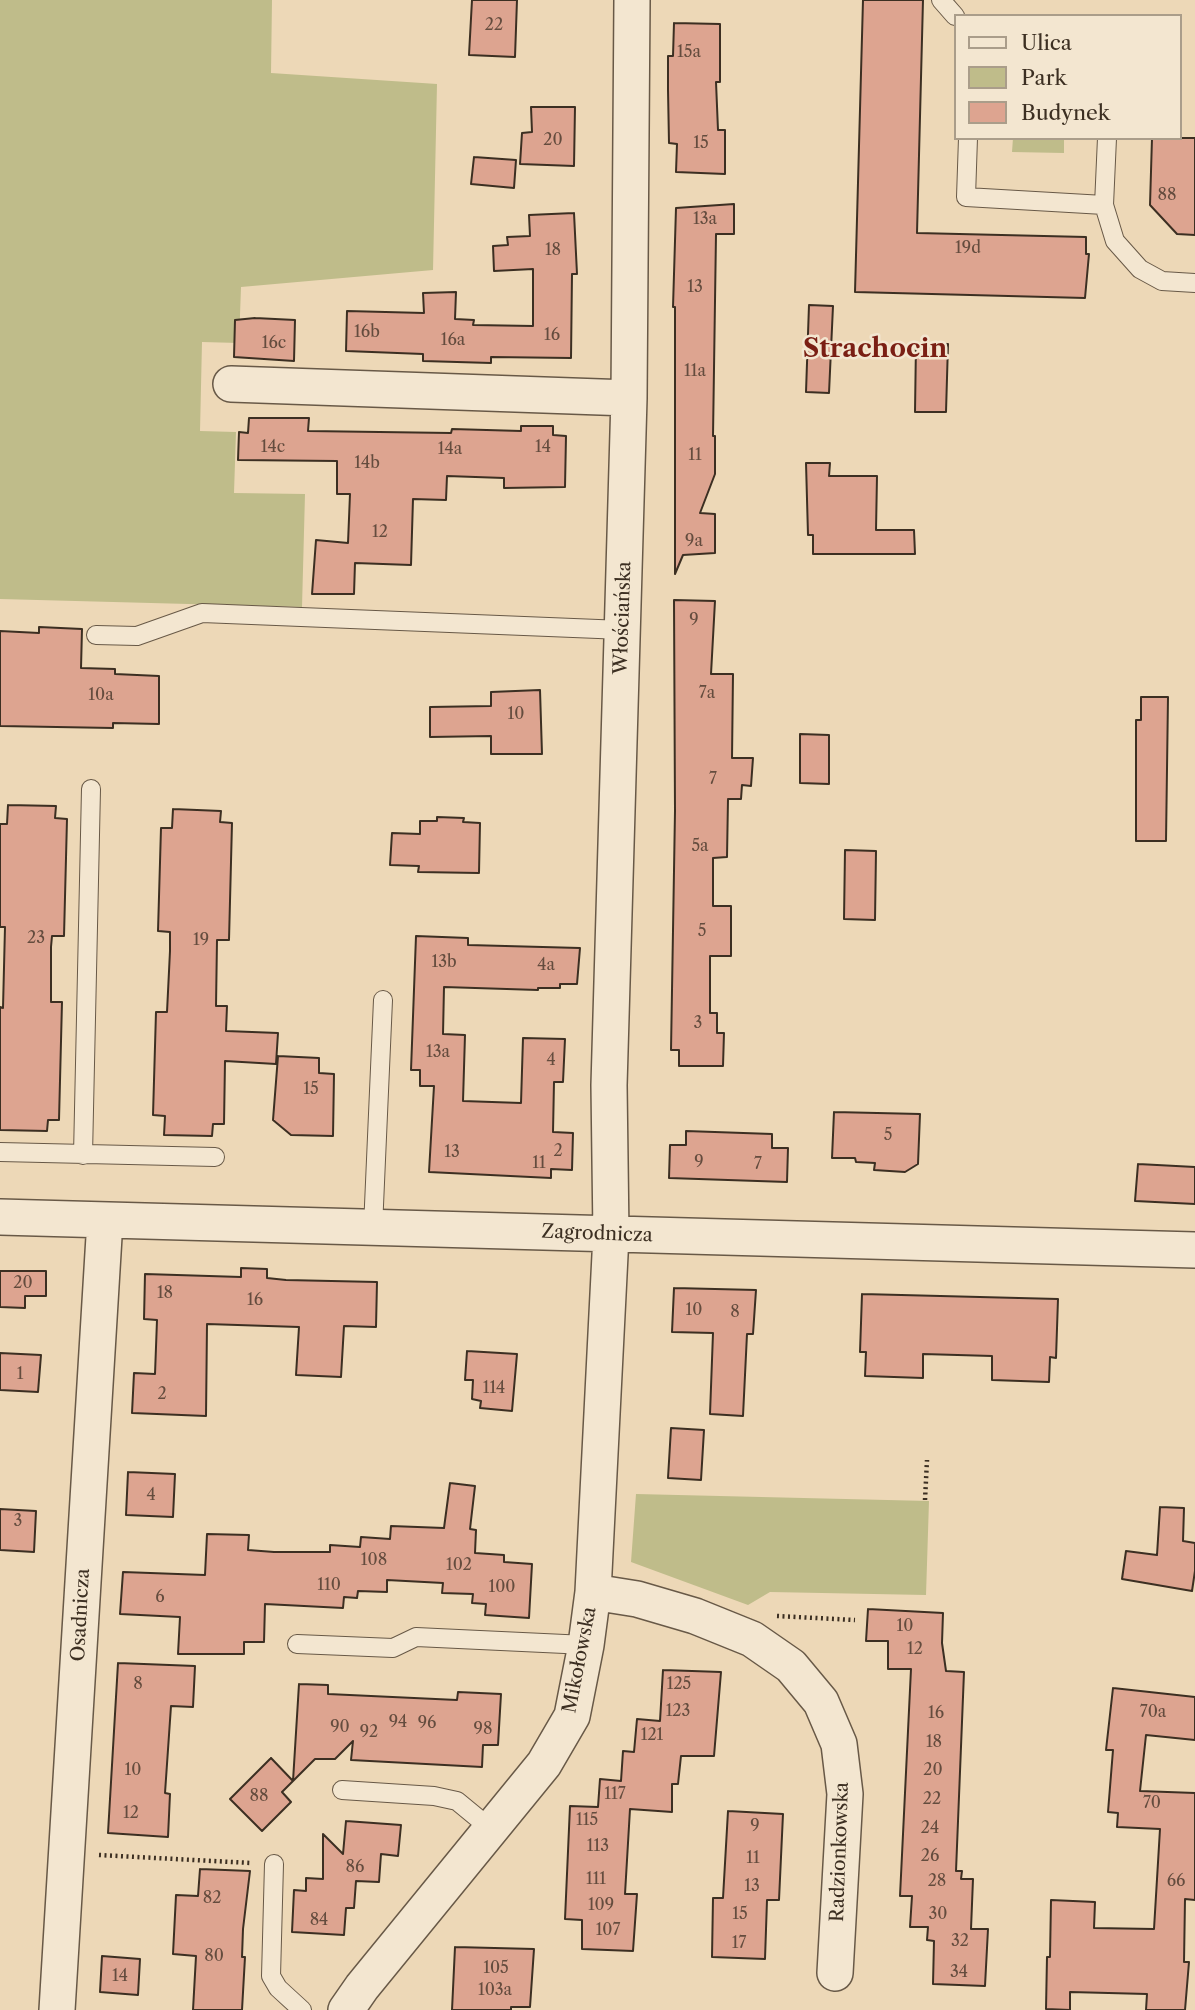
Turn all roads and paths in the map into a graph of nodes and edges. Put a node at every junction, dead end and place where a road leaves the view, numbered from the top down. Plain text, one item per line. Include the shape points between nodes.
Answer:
1 (632, 0) edge
2 (941, 0) edge
3 (954, 15) edge
4 (968, 140) edge
5 (1107, 140) edge
6 (1104, 205) junction
7 (1195, 283) edge
8 (231, 384) dead end
9 (629, 398) junction
10 (623, 629) junction
11 (96, 635) dead end
12 (91, 789) dead end
13 (383, 1000) dead end
14 (0, 1152) edge
15 (83, 1154) junction
16 (215, 1157) dead end
17 (0, 1217) edge
18 (105, 1220) junction
19 (373, 1228) junction
20 (611, 1235) junction
21 (1195, 1250) edge
22 (927, 1460) dead end
23 (925, 1500) dead end
24 (593, 1592) junction
25 (855, 1620) dead end
26 (752, 1639) junction
27 (297, 1644) dead end
28 (586, 1645) junction
29 (342, 1790) dead end
30 (491, 1829) junction
31 (67, 1854) junction
32 (274, 1864) joint
33 (835, 1973) dead end
34 (57, 2010) edge
35 (302, 2010) edge
36 (346, 2010) edge

1 - 9 street, Włościańska
2 - 3 lane
4 - 6 lane via 966,197
5 - 6 lane
6 - 7 lane via 1115,241 1140,269 1162,281
8 - 9 street
9 - 10 street, Włościańska
10 - 11 lane via 202,613 137,636
10 - 20 street, Włościańska via 609,1085
12 - 15 lane
13 - 19 lane
14 - 15 lane
15 - 16 lane
17 - 18 street, Zagrodnicza
18 - 19 street, Zagrodnicza
18 - 31 street, Osadnicza
19 - 20 street, Zagrodnicza
20 - 21 street, Zagrodnicza
20 - 24 street, Mikołowska
22 - 23 path
24 - 26 street, Radzionkowska via 695,1616
24 - 28 street, Mikołowska
25 - 26 path via 771,1615
26 - 33 street, Radzionkowska via 791,1666 806,1684 821,1703 839,1744 845,1794
27 - 28 lane via 393,1648 416,1637
28 - 30 street, Mikołowska via 572,1716 544,1764
29 - 30 lane via 457,1801
30 - 36 street, Mikołowska
31 - 32 path
31 - 34 street, Osadnicza
32 - 35 lane via 271,1976

